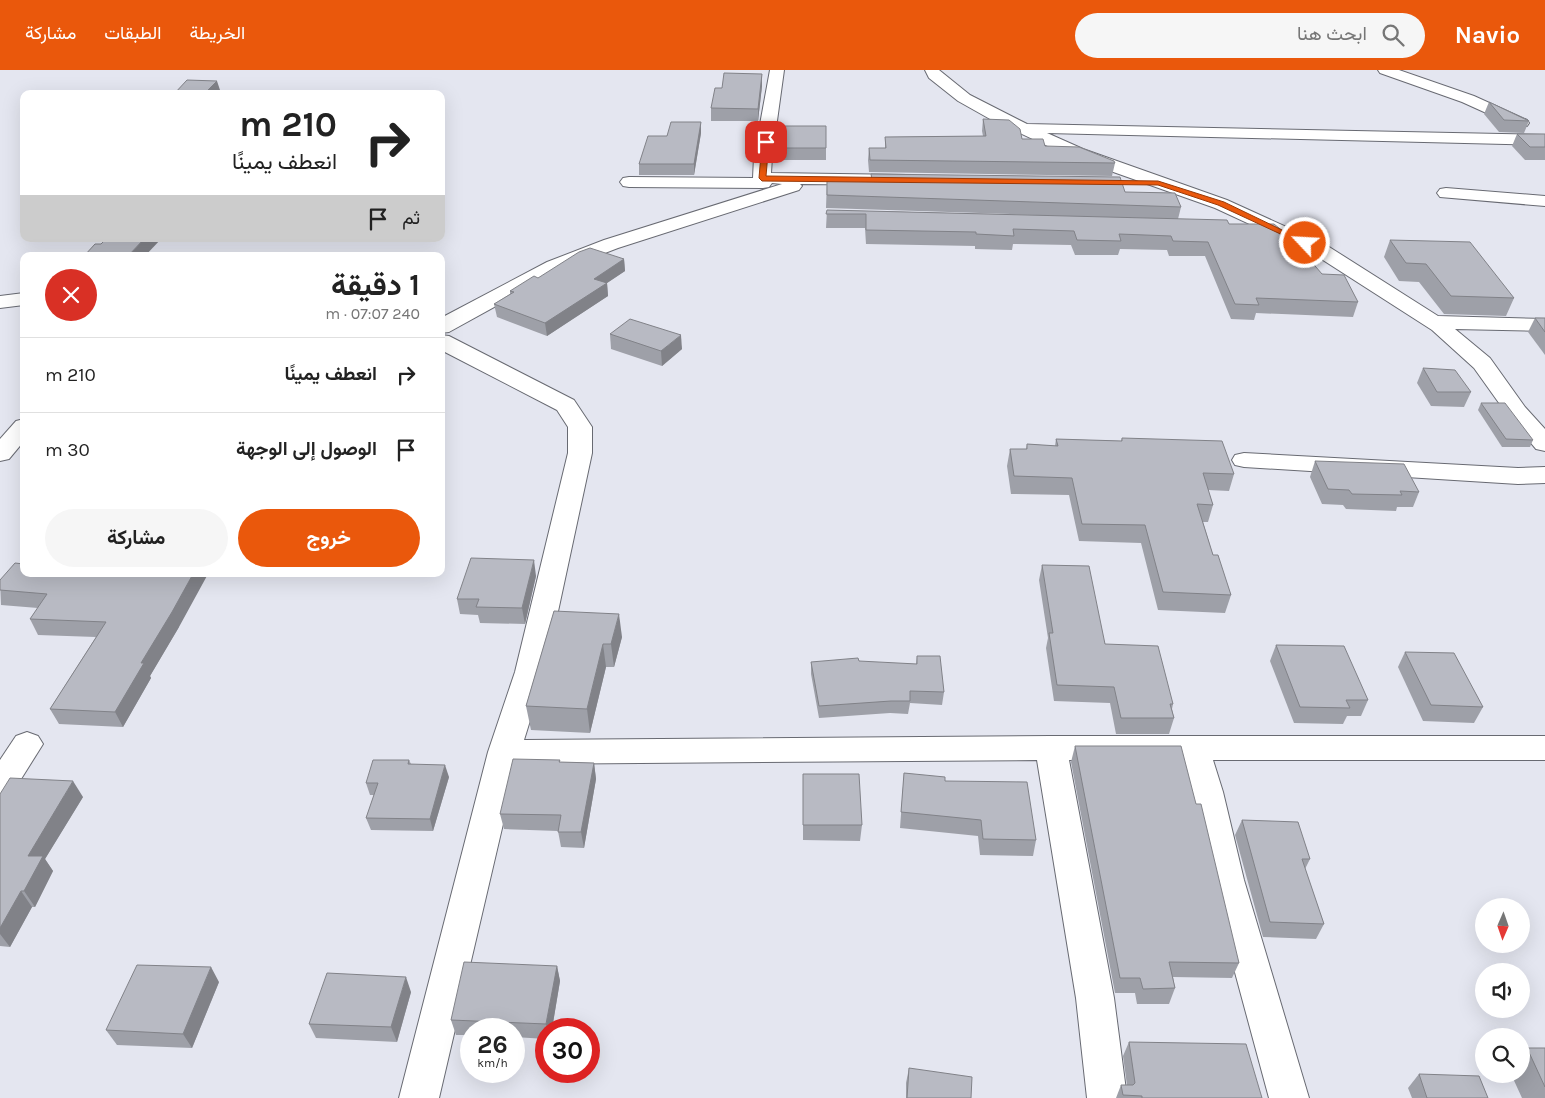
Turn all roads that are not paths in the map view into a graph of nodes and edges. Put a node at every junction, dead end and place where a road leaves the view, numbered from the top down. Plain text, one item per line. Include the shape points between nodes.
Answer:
1 (777, 70) edge
2 (932, 70) edge
3 (1385, 70) edge
4 (1021, 127) junction
5 (1545, 134) edge
6 (1545, 140) edge
7 (762, 178) junction
8 (814, 179) junction
9 (922, 180) edge
10 (629, 182) dead end
11 (1109, 182) edge
12 (1158, 183) junction
13 (1446, 193) dead end
14 (1545, 201) edge
15 (1229, 229) edge
16 (1278, 230) junction
17 (20, 300) edge
18 (0, 302) edge
19 (1432, 322) junction
20 (1545, 325) edge
21 (445, 327) edge
22 (445, 331) edge
23 (1517, 412) junction
24 (1545, 413) edge
25 (20, 431) edge
26 (1545, 444) edge
27 (0, 454) edge
28 (1244, 460) dead end
29 (1545, 475) edge
30 (27, 744) dead end
31 (1051, 748) junction
32 (1545, 748) edge
33 (1194, 750) junction
34 (504, 752) junction
35 (0, 786) edge
36 (419, 1098) edge
37 (1107, 1098) edge
38 (1290, 1098) edge

1 - 7 street
2 - 4 street via 964,98
3 - 5 street via 1468,99
4 - 6 street
4 - 12 street via 1077,153
7 - 8 street
7 - 10 street via 763,182
8 - 9 street
8 - 21 street via 611,244 554,266
11 - 12 street
12 - 16 street via 1221,204
13 - 14 street
15 - 16 street
16 - 19 street via 1318,249
17 - 18 street
19 - 20 street
19 - 23 street via 1482,363
22 - 34 street via 566,405 580,427 580,453 530,672
23 - 24 street
23 - 26 street
25 - 27 street
28 - 29 street via 1508,476
30 - 35 street
31 - 33 street
31 - 34 street
31 - 37 street via 1095,998
32 - 33 street
33 - 38 street via 1227,880
34 - 36 street

